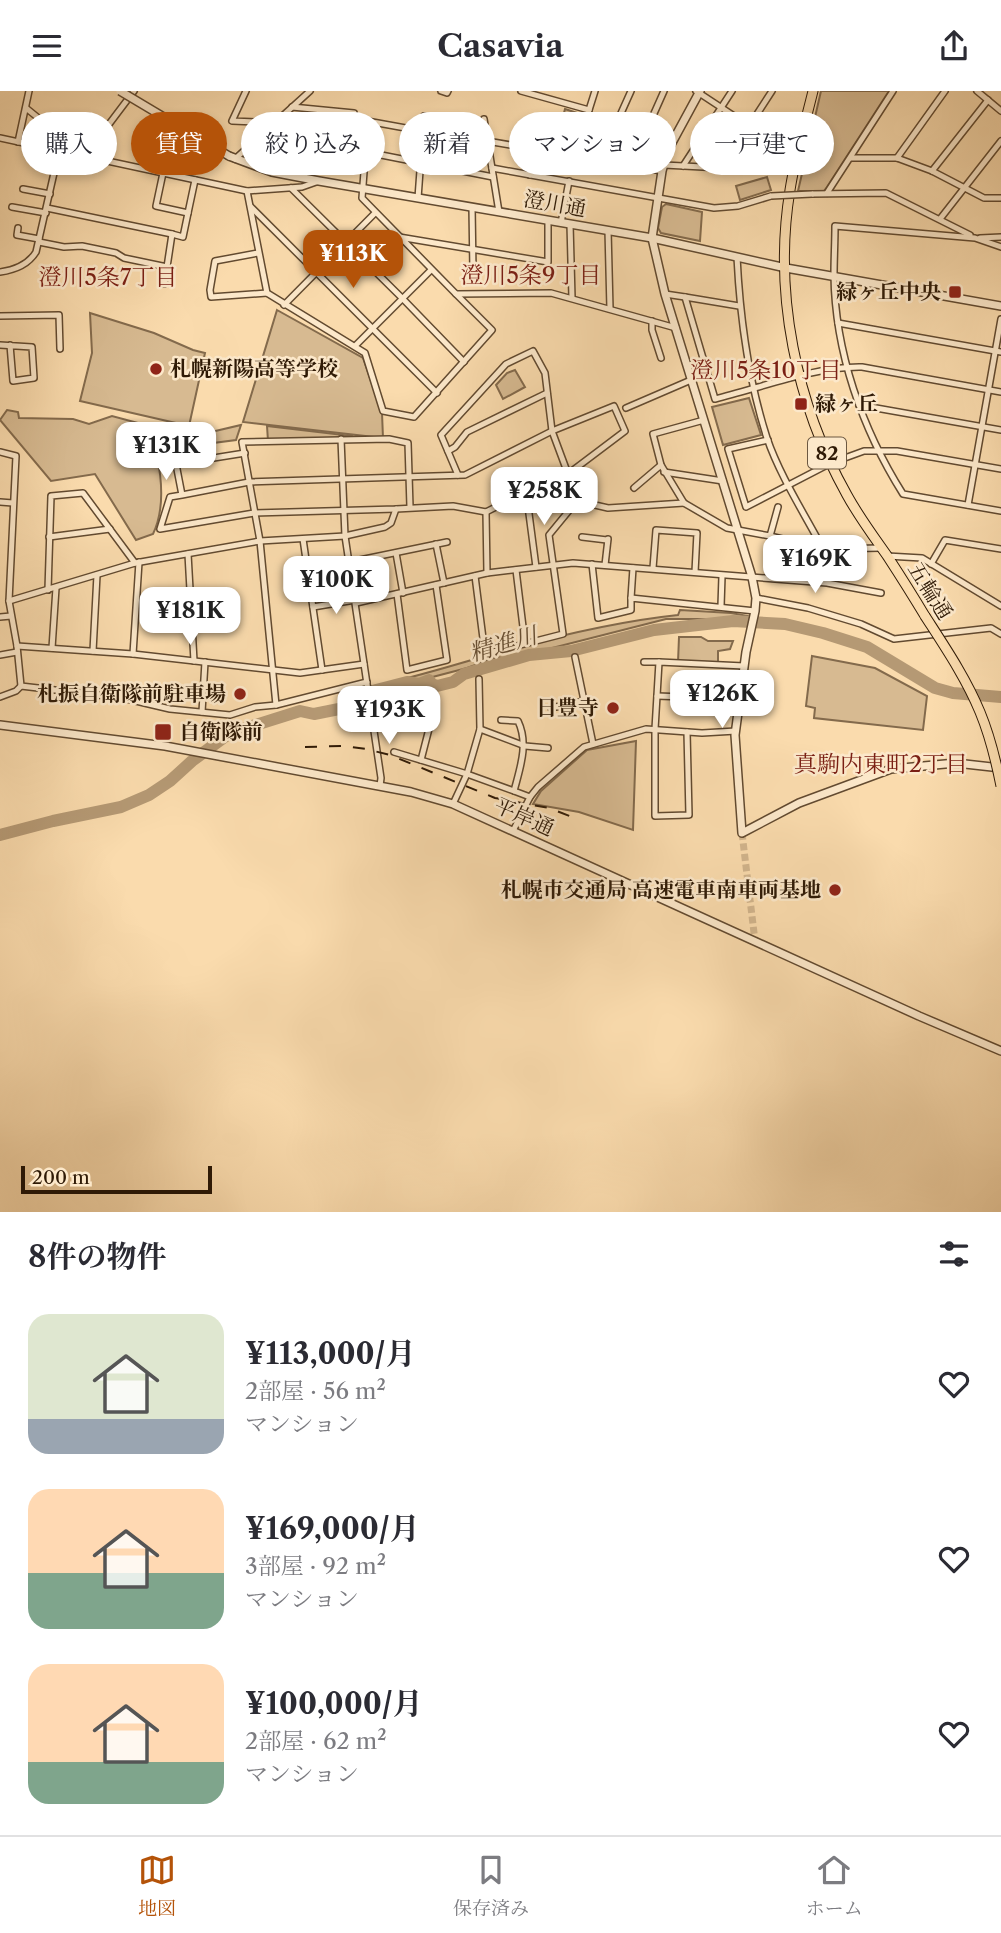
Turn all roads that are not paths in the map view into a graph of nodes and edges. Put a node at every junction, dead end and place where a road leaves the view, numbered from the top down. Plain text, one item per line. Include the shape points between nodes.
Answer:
1 (29, 91) edge
2 (120, 91) edge
3 (134, 91) edge
4 (246, 91) edge
5 (310, 91) edge
6 (440, 91) edge
7 (448, 91) edge
8 (521, 91) edge
9 (550, 91) edge
10 (595, 91) edge
11 (631, 91) edge
12 (664, 91) edge
13 (732, 91) edge
14 (772, 91) edge
15 (813, 91) edge
16 (893, 91) edge
17 (945, 91) edge
18 (977, 91) edge
19 (698, 92) edge
20 (547, 99) junction
21 (988, 100) junction
22 (292, 107) junction
23 (26, 108) junction
24 (722, 108) junction
25 (589, 110) joint
26 (1001, 111) edge
27 (31, 112) edge
28 (287, 112) edge
29 (344, 112) edge
30 (622, 112) edge
31 (655, 112) edge
32 (728, 112) edge
33 (758, 112) edge
34 (117, 114) edge
35 (241, 121) edge
36 (676, 135) edge
37 (0, 138) edge
38 (1001, 141) edge
39 (18, 142) junction
40 (21, 143) edge
41 (241, 151) edge
42 (897, 157) junction
43 (232, 158) junction
44 (851, 158) junction
45 (683, 166) junction
46 (690, 166) edge
47 (676, 167) edge
48 (932, 171) junction
49 (54, 175) edge
50 (163, 175) edge
51 (172, 175) edge
52 (364, 175) edge
53 (419, 175) edge
54 (483, 175) edge
55 (530, 175) edge
56 (662, 175) edge
57 (493, 177) joint
58 (195, 180) junction
59 (319, 181) junction
60 (569, 181) junction
61 (291, 188) junction
62 (363, 188) junction
63 (964, 188) junction
64 (23, 189) dead end
65 (247, 191) junction
66 (827, 193) junction
67 (50, 194) junction
68 (657, 197) junction
69 (418, 198) junction
70 (1001, 198) edge
71 (250, 206) junction
72 (12, 207) dead end
73 (471, 207) junction
74 (46, 211) junction
75 (499, 212) junction
76 (188, 213) junction
77 (376, 213) junction
78 (940, 219) junction
79 (548, 220) junction
80 (566, 223) junction
81 (18, 228) dead end
82 (608, 230) junction
83 (172, 234) junction
84 (399, 237) junction
85 (1001, 237) edge
86 (652, 238) junction
87 (975, 238) junction
88 (39, 240) junction
89 (346, 243) junction
90 (1001, 247) edge
91 (472, 249) junction
92 (258, 253) junction
93 (737, 257) junction
94 (167, 267) junction
95 (786, 268) junction
96 (431, 270) junction
97 (473, 271) dead end
98 (0, 272) edge
99 (316, 273) junction
100 (834, 276) junction
101 (164, 284) dead end
102 (267, 293) junction
103 (456, 294) junction
104 (665, 294) junction
105 (685, 297) junction
106 (402, 298) junction
107 (572, 298) junction
108 (284, 305) junction
109 (739, 306) junction
110 (1001, 306) edge
111 (610, 309) junction
112 (0, 316) edge
113 (1001, 319) edge
114 (652, 321) junction
115 (838, 323) junction
116 (374, 328) junction
117 (676, 328) junction
118 (0, 345) edge
119 (10, 345) junction
120 (355, 346) junction
121 (60, 349) dead end
122 (998, 352) edge
123 (661, 358) dead end
124 (464, 362) junction
125 (847, 367) junction
126 (800, 376) junction
127 (691, 380) junction
128 (988, 389) junction
129 (754, 390) junction
130 (1001, 392) edge
131 (438, 393) junction
132 (547, 393) junction
133 (859, 405) junction
134 (626, 408) dead end
135 (704, 420) junction
136 (982, 427) junction
137 (1001, 430) edge
138 (552, 431) junction
139 (341, 439) junction
140 (768, 440) junction
141 (1, 450) edge
142 (878, 450) junction
143 (448, 451) junction
144 (245, 453) junction
145 (831, 463) junction
146 (975, 464) junction
147 (661, 465) junction
148 (1001, 469) edge
149 (664, 472) junction
150 (568, 474) junction
151 (458, 475) junction
152 (409, 477) junction
153 (342, 478) junction
154 (723, 481) junction
155 (249, 482) junction
156 (788, 485) junction
157 (634, 488) dead end
158 (526, 491) junction
159 (182, 495) junction
160 (581, 496) junction
161 (0, 502) edge
162 (13, 503) junction
163 (684, 503) junction
164 (968, 505) junction
165 (410, 507) junction
166 (778, 507) dead end
167 (396, 509) junction
168 (343, 510) junction
169 (1001, 511) edge
170 (486, 512) junction
171 (254, 513) junction
172 (110, 529) junction
173 (736, 530) junction
174 (345, 536) junction
175 (770, 536) junction
176 (49, 537) junction
177 (582, 537) dead end
178 (303, 539) junction
179 (260, 541) junction
180 (447, 542) dead end
181 (436, 544) junction
182 (823, 549) junction
183 (1001, 549) edge
184 (0, 552) edge
185 (885, 552) junction
186 (10, 553) junction
187 (396, 553) junction
188 (188, 554) junction
189 (349, 562) junction
190 (137, 563) junction
191 (592, 564) junction
192 (931, 564) junction
193 (552, 565) junction
194 (605, 565) junction
195 (536, 567) junction
196 (633, 568) junction
197 (653, 568) junction
198 (516, 570) junction
199 (695, 572) junction
200 (487, 573) junction
201 (97, 575) junction
202 (475, 576) junction
203 (722, 576) junction
204 (752, 577) junction
205 (0, 578) edge
206 (10, 578) junction
207 (444, 583) junction
208 (436, 585) junction
209 (56, 588) junction
210 (48, 590) junction
211 (400, 593) junction
212 (880, 593) dead end
213 (631, 597) junction
214 (756, 598) junction
215 (9, 601) junction
216 (355, 601) junction
217 (1001, 605) edge
218 (721, 606) junction
219 (313, 607) junction
220 (755, 614) junction
221 (11, 616) junction
222 (0, 617) edge
223 (1001, 634) edge
224 (525, 643) junction
225 (52, 648) junction
226 (17, 649) junction
227 (93, 651) junction
228 (133, 654) junction
229 (0, 655) edge
230 (575, 657) dead end
231 (194, 660) junction
232 (644, 661) dead end
233 (205, 662) junction
234 (659, 662) junction
235 (364, 664) junction
236 (744, 666) junction
237 (272, 670) junction
238 (322, 670) junction
239 (479, 679) dead end
240 (367, 685) junction
241 (21, 686) junction
242 (657, 696) junction
243 (0, 697) edge
244 (740, 699) junction
245 (584, 701) junction
246 (276, 705) junction
247 (551, 708) dead end
248 (202, 712) junction
249 (432, 717) dead end
250 (501, 720) dead end
251 (0, 725) edge
252 (480, 729) junction
253 (655, 729) junction
254 (736, 731) junction
255 (687, 732) junction
256 (593, 744) junction
257 (524, 746) junction
258 (548, 748) dead end
259 (394, 752) dead end
260 (421, 760) junction
261 (1001, 768) edge
262 (467, 773) junction
263 (380, 786) junction
264 (1001, 786) edge
265 (514, 791) junction
266 (530, 797) junction
267 (453, 804) junction
268 (513, 831) junction
269 (1001, 1051) edge

1 - 23 street
2 - 43 street, 澄川通, bridge
3 - 34 street
4 - 35 street via 232,121
5 - 22 street
6 - 7 street
8 - 20 street
9 - 20 street
10 - 25 street
11 - 30 street
12 - 31 street
13 - 24 street
14 - 33 street
15 - 95 main road, 五輪通 / 82 via 789,191
16 - 44 street
17 - 42 street
18 - 21 street
19 - 24 street
19 - 36 street
20 - 25 street
21 - 26 street
21 - 48 street
22 - 28 street
22 - 29 street
23 - 27 street
23 - 39 street
24 - 32 street
24 - 45 street
37 - 39 street
38 - 63 street
39 - 40 street
41 - 43 street
42 - 44 street
42 - 48 street
43 - 59 street, 澄川通
44 - 66 street
45 - 46 street
45 - 47 street
48 - 63 street
49 - 67 street
50 - 76 street via 156,206
51 - 58 street
52 - 62 street
53 - 69 street
54 - 57 street
55 - 60 street
56 - 68 street
57 - 75 street
58 - 65 street
58 - 76 street
59 - 61 street
59 - 62 street, 澄川通
60 - 68 street
60 - 80 street
61 - 65 street
61 - 89 street
62 - 69 street, 澄川通
62 - 77 street via 362,198
63 - 70 street via 984,198
63 - 78 street
64 - 67 street
65 - 71 street
66 - 68 street, bridge via 771,196 722,208
66 - 78 street via 886,193
67 - 74 street
68 - 86 street
69 - 73 street, 澄川通
71 - 92 street
71 - 99 street
72 - 74 street
73 - 75 street, 澄川通
73 - 91 street
74 - 83 street
74 - 88 street
75 - 79 street, 澄川通
76 - 83 street via 183,237
77 - 84 street
77 - 89 street
78 - 87 street
79 - 80 street, 澄川通
79 - 91 street via 548,262
80 - 82 street, 澄川通
80 - 107 street
81 - 88 street via 17,236
82 - 86 street, 澄川通
82 - 111 street
83 - 94 street
84 - 91 street
84 - 96 street
85 - 87 street
86 - 93 street, 澄川通
86 - 104 street
87 - 90 street
87 - 100 street via 835,226
88 - 94 street
88 - 98 street via 27,262
89 - 99 street
89 - 106 street
91 - 97 street
92 - 102 street
92 - 102 street via 215,261 211,297
93 - 95 street, 澄川通
93 - 109 street
94 - 101 street
95 - 100 street, 澄川通
95 - 126 main road, 五輪通 / 82
96 - 103 street
96 - 106 street
99 - 108 street
99 - 116 street
100 - 110 street, 澄川通
100 - 115 street
102 - 108 street
103 - 107 street via 551,293
103 - 124 street via 492,330
104 - 105 street
104 - 117 street
105 - 109 street
105 - 129 street via 715,399
106 - 116 street
106 - 124 street
107 - 111 street
108 - 120 street
109 - 129 street
111 - 114 street
112 - 121 street via 59,315
113 - 122 street
114 - 117 street
114 - 123 street
115 - 122 street
115 - 125 street
116 - 120 street
116 - 131 street
117 - 127 street
118 - 119 street
119 - 119 street via 32,347 34,378 13,381
120 - 131 street via 365,353 383,411 414,417
122 - 128 street
124 - 131 street
125 - 126 street
125 - 128 street
125 - 133 street
126 - 129 street
126 - 145 main road, 五輪通 / 82
127 - 134 street
127 - 135 street
128 - 130 street
128 - 136 street
129 - 140 street
132 - 138 street
132 - 143 street via 467,432
132 - 143 street via 545,373 533,351 506,364 441,435
133 - 136 street
133 - 142 street
135 - 147 street via 653,435
135 - 154 street
136 - 137 street
136 - 146 street
138 - 150 street
138 - 150 street via 614,406 625,431
138 - 151 street
139 - 144 street via 242,442
139 - 152 street via 408,443
139 - 153 street
140 - 156 street
140 - 156 street via 727,449 746,507
141 - 162 street via 16,456
142 - 145 street
142 - 146 street
142 - 164 street via 903,494
143 - 151 street
144 - 155 street
144 - 159 street via 176,464
145 - 156 street
145 - 185 main road, 五輪通 / 82 via 846,495
146 - 148 street
146 - 164 street
147 - 149 street
147 - 157 street
149 - 154 street
149 - 163 street
150 - 158 street
150 - 160 street
151 - 152 street
152 - 153 street
152 - 165 street
153 - 155 street
153 - 168 street
154 - 173 street
155 - 159 street
155 - 171 street
156 - 182 street
158 - 170 street
158 - 195 street
159 - 171 street via 170,497 160,529
160 - 163 street via 586,503 608,507
160 - 193 street via 550,535
161 - 162 street
162 - 186 street
163 - 173 street
164 - 169 street
165 - 167 street
165 - 170 street via 453,506
166 - 175 street
167 - 168 street
167 - 174 street via 385,527
168 - 171 street
168 - 174 street
170 - 200 street
171 - 179 street
172 - 176 street
172 - 176 street via 83,493 51,496
172 - 190 street
173 - 175 street
173 - 204 street
174 - 178 street
174 - 189 street
175 - 182 street
176 - 210 street
177 - 194 street via 608,539
178 - 179 street
178 - 219 street
179 - 188 street
179 - 237 street
180 - 181 street
181 - 187 street
181 - 207 street
182 - 185 street
183 - 192 street via 946,540
184 - 186 street
185 - 192 street via 922,558
185 - 264 main road, 五輪通 / 82, bridge via 955,663 980,713
186 - 206 street
187 - 189 street
187 - 211 street
188 - 190 street
188 - 231 street
189 - 216 street
190 - 201 street
190 - 228 street
191 - 193 street
191 - 194 street
191 - 213 street via 598,618 631,610
192 - 217 street
193 - 195 street
193 - 224 street via 563,634
194 - 196 street
195 - 198 street
196 - 197 street
196 - 213 street
197 - 199 street
197 - 199 street via 656,530 697,533
198 - 200 street
198 - 224 street
199 - 203 street
200 - 202 street
201 - 209 street
201 - 227 street
202 - 207 street
202 - 224 street via 485,654
203 - 204 street
203 - 218 street
204 - 212 street
204 - 214 street
205 - 206 street
206 - 215 street
207 - 208 street
208 - 211 street
208 - 211 street via 447,660 407,670
209 - 210 street
209 - 225 street
210 - 215 street
211 - 216 street
213 - 218 street
214 - 220 street
214 - 223 street via 808,608 894,639 991,628
215 - 221 street
216 - 219 street
216 - 235 street
218 - 220 street
219 - 238 street
220 - 236 street
221 - 222 street
221 - 226 street
225 - 226 street
225 - 227 street
226 - 229 street
226 - 241 street
227 - 228 street
228 - 231 street
230 - 245 street
231 - 233 street
232 - 234 street
233 - 237 street
233 - 248 street
234 - 236 street
234 - 242 street
235 - 238 street
235 - 240 street
236 - 244 street
237 - 238 street
237 - 246 street
239 - 252 street
240 - 246 street
240 - 263 street
241 - 243 street
241 - 248 street
242 - 244 street
242 - 253 street
244 - 254 street
245 - 247 street
245 - 256 street
246 - 248 street via 230,715
249 - 260 street
250 - 257 street via 518,721
251 - 263 street, 平岸通 via 216,755
252 - 257 street
252 - 262 street
253 - 255 street
253 - 255 street via 655,816 689,815
253 - 256 street
254 - 255 street
254 - 261 street via 741,833 799,803 891,769 948,764
256 - 266 street
257 - 258 street
257 - 265 street
259 - 260 street
260 - 262 street
262 - 265 street
262 - 267 street
263 - 267 street, 平岸通
265 - 266 street
266 - 268 street
267 - 268 street, 平岸通
268 - 269 street, 平岸通

